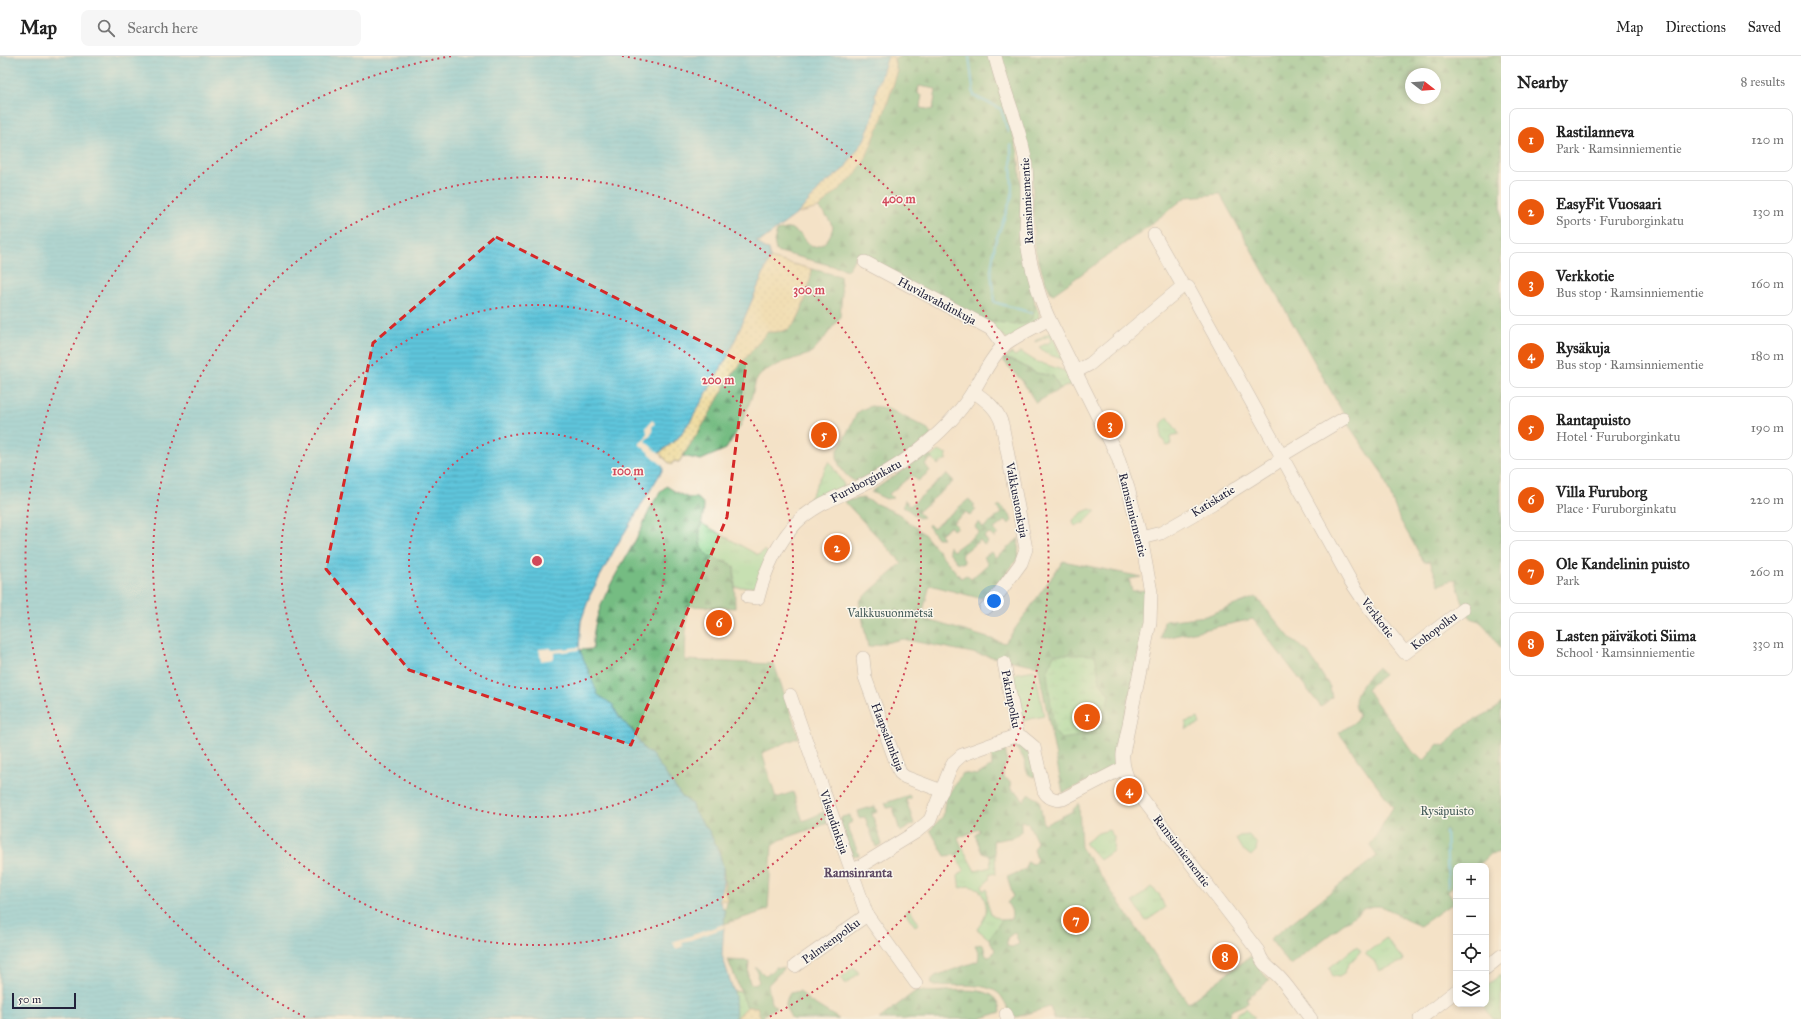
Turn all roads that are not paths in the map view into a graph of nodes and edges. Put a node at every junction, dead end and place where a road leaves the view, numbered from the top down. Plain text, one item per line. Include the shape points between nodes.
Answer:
1 (995, 56) edge
2 (1154, 235) dead end
3 (865, 262) dead end
4 (1183, 286) junction
5 (1049, 319) junction
6 (1004, 346) junction
7 (1076, 372) junction
8 (973, 391) junction
9 (1343, 419) dead end
10 (1283, 458) junction
11 (1141, 538) junction
12 (748, 597) dead end
13 (986, 608) dead end
14 (1463, 609) dead end
15 (1405, 654) joint
16 (863, 658) dead end
17 (1004, 663) dead end
18 (790, 695) dead end
19 (1018, 736) junction
20 (1123, 768) junction
21 (942, 790) junction
22 (851, 872) junction
23 (867, 915) junction
24 (1501, 956) edge
25 (795, 966) dead end
26 (1489, 966) edge
27 (916, 983) dead end
28 (1453, 993) edge
29 (1311, 1019) edge
30 (1420, 1019) edge

1 - 5 street, Ramsinniementie via 1025,156 1027,244 1040,297
2 - 4 street, Verkkotie
3 - 6 street, Huvilavahdinkuja via 991,329
4 - 7 street via 1090,364
4 - 10 street, Verkkotie via 1190,289
5 - 6 street, Furuborginkatu
5 - 7 street, Ramsinniementie
6 - 8 street, Furuborginkatu
7 - 11 street, Ramsinniementie via 1117,455
8 - 12 street, Furuborginkatu via 943,430 902,463 816,507 797,523 778,545 758,598
8 - 13 street, Valkkusuonkuja via 992,404 999,414 1026,549 1021,563
9 - 10 street, Katiskatie via 1286,453
10 - 11 street, Katiskatie via 1164,531
10 - 15 street, Verkkotie via 1357,590
11 - 20 street, Ramsinniementie via 1152,609 1124,746
14 - 15 street, Kohopolku
16 - 21 street, Haapsalunkuja via 865,676 900,773
17 - 19 street, Pakrinpolku
18 - 22 street, Vilsandinkuja
19 - 20 street via 1026,739 1034,747 1044,791 1056,800 1063,799
19 - 21 street via 962,755 954,762
20 - 29 street, Ramsinniementie via 1131,785 1258,951 1267,956 1274,965 1277,975
21 - 22 street via 930,820 916,832
22 - 23 street, Vilsandinkuja
23 - 25 street, Palmsenpolku
23 - 27 street, Vilsandinkuja
24 - 26 street
28 - 30 street

